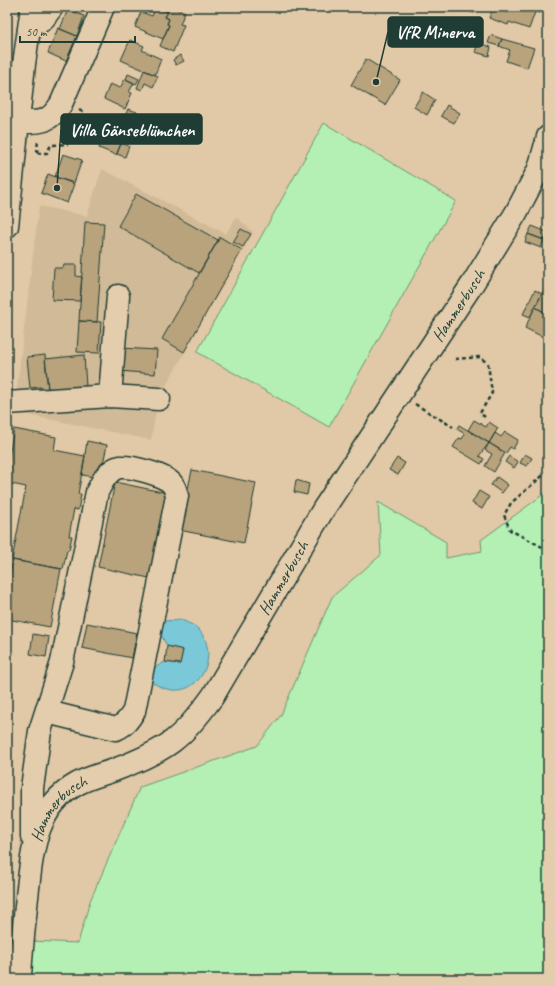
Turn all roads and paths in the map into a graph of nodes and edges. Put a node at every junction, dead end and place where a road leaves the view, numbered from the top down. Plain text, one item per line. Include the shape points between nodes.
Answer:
1 (32, 7) edge
2 (52, 7) edge
3 (103, 7) edge
4 (29, 31) junction
5 (18, 122) junction
6 (40, 122) junction
7 (548, 137) edge
8 (68, 144) dead end
9 (7, 226) edge
10 (118, 296) dead end
11 (455, 359) dead end
12 (110, 396) junction
13 (159, 399) dead end
14 (409, 401) dead end
15 (7, 403) edge
16 (485, 417) dead end
17 (453, 427) dead end
18 (548, 471) edge
19 (548, 550) edge
20 (47, 712) junction
21 (32, 848) junction
22 (20, 979) edge

1 - 4 street
2 - 4 street
3 - 6 street via 61,104 53,116
4 - 5 street
5 - 6 street
5 - 9 street
6 - 8 path via 37,153 47,153 51,145
7 - 21 street, Hammerbusch via 534,180 516,213 473,283 323,510 213,696 194,722 168,746 78,784 58,798 44,817
10 - 12 street
11 - 16 path via 480,357 488,364 492,393 480,413
12 - 13 street
12 - 15 street
14 - 17 path
18 - 19 path via 511,503 504,515 510,530
20 - 20 street via 62,662 97,492 106,475 119,467 161,476 172,483 177,496 134,711 129,720 116,729
20 - 21 street via 40,731 32,788
21 - 22 street, Hammerbusch

